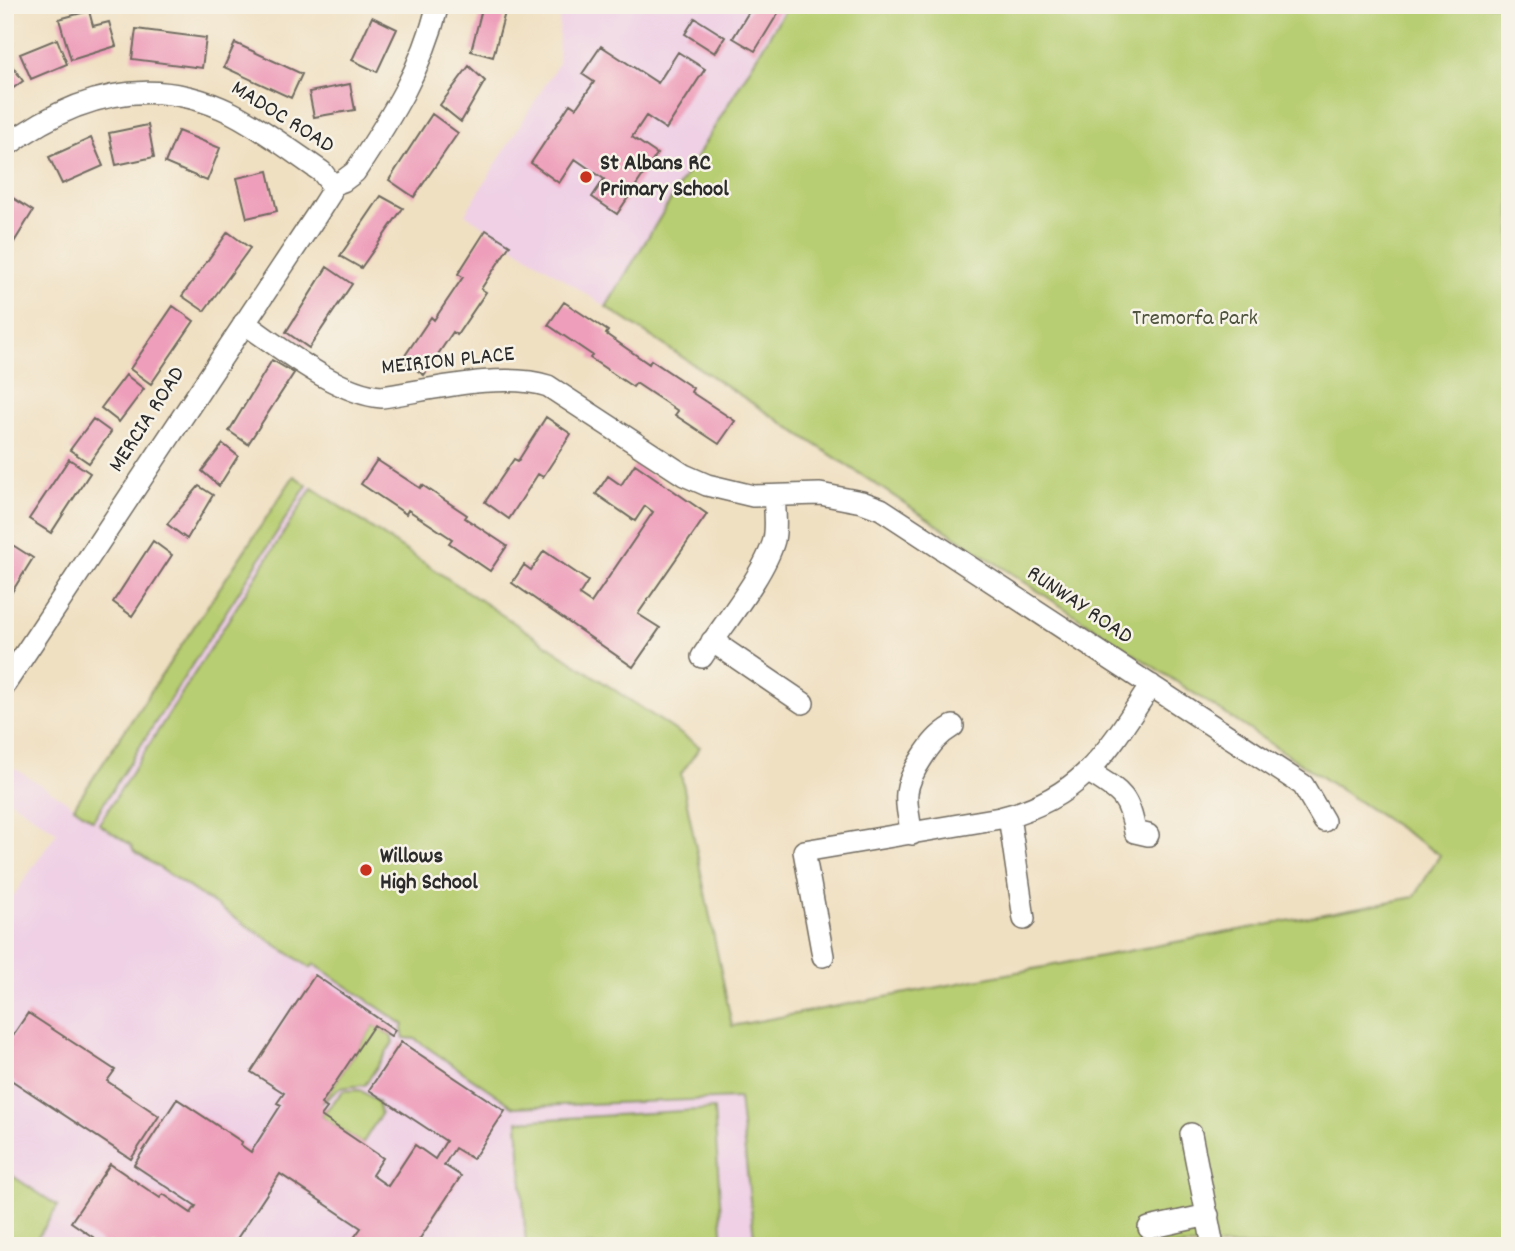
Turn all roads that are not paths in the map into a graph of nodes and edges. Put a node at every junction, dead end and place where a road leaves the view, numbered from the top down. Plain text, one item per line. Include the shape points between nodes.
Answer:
1 (438, 5) edge
2 (5, 147) edge
3 (332, 185) junction
4 (244, 323) junction
5 (774, 496) junction
6 (5, 684) edge
7 (1151, 685) junction
8 (803, 703) dead end
9 (953, 726) dead end
10 (1089, 772) junction
11 (1009, 816) junction
12 (1325, 821) dead end
13 (912, 834) junction
14 (1148, 835) dead end
15 (1024, 919) dead end
16 (823, 956) dead end
17 (1191, 1134) dead end
18 (1208, 1215) junction
19 (1149, 1228) dead end
20 (1213, 1246) edge

1 - 3 street via 423,57 397,106 355,172
2 - 3 street, MADOC ROAD via 71,107 130,92 156,91 234,114 322,172
3 - 4 street, MERCIA ROAD
4 - 5 street, MEIRION PLACE via 336,383 367,396 506,379 541,383 684,475 726,491
4 - 6 street, MERCIA ROAD
5 - 7 street, RUNWAY ROAD via 820,494 881,509
5 - 8 street via 774,538 768,558 707,649
7 - 10 street
7 - 12 street, RUNWAY ROAD via 1303,785
9 - 13 street via 937,736 909,777 906,793
10 - 11 street via 1066,791
10 - 14 street via 1127,799 1135,832
11 - 13 street
11 - 15 street
13 - 16 street via 804,851
17 - 18 street
18 - 19 street
18 - 20 street

